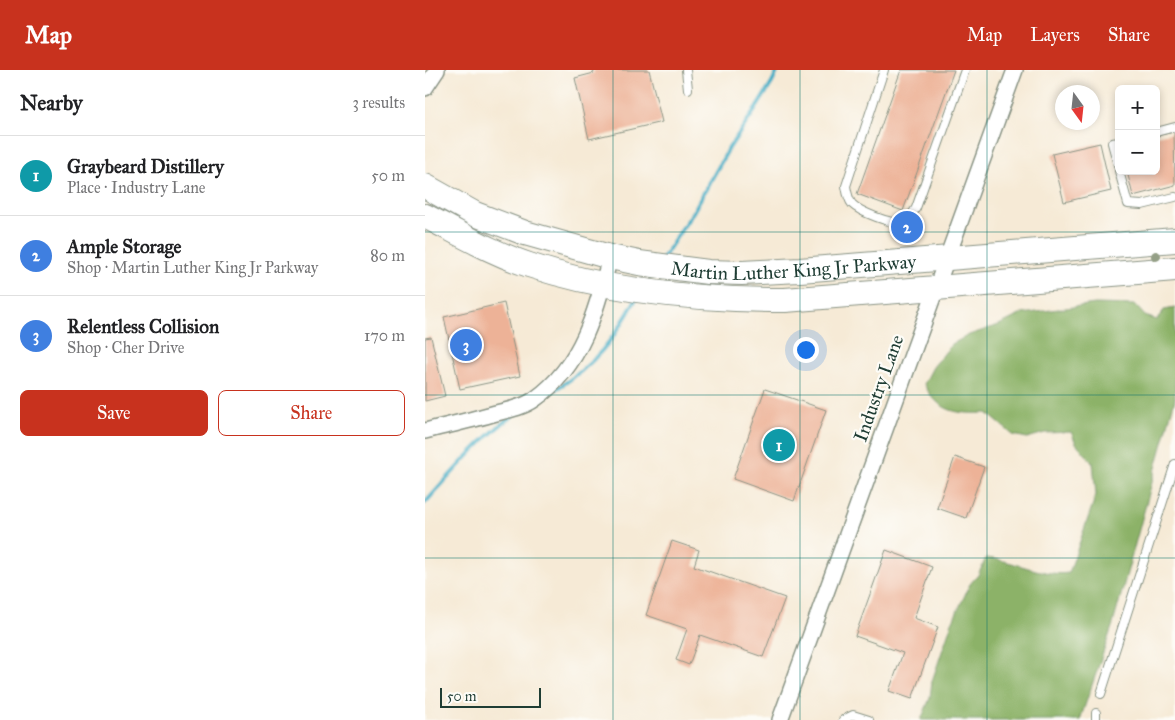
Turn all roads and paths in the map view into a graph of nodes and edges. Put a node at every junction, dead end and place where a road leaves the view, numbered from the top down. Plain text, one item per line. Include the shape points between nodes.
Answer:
1 (437, 70) edge
2 (686, 70) edge
3 (884, 70) edge
4 (965, 70) edge
5 (1015, 70) edge
6 (425, 88) edge
7 (688, 89) dead end
8 (1175, 127) edge
9 (1160, 131) edge
10 (1115, 143) edge
11 (1115, 155) edge
12 (1120, 175) edge
13 (425, 186) edge
14 (1175, 197) edge
15 (425, 216) edge
16 (1175, 240) edge
17 (610, 257) junction
18 (945, 259) junction
19 (1175, 269) edge
20 (603, 285) junction
21 (936, 288) junction
22 (425, 431) edge
23 (1175, 464) edge
24 (1101, 694) dead end
25 (780, 720) edge
26 (843, 720) edge
27 (869, 720) edge

1 - 6 street
2 - 7 lane
3 - 4 lane via 846,186 851,203 859,210 892,222 903,222 916,208
5 - 18 street, Industry Lane
8 - 9 lane
10 - 11 lane via 1112,143
12 - 14 lane via 1128,204 1142,205
13 - 17 main road, Martin Luther King Jr Parkway via 475,214 525,233
15 - 20 main road, Martin Luther King Jr Parkway via 527,265
16 - 18 main road, Martin Luther King Jr Parkway
17 - 18 main road, Martin Luther King Jr Parkway via 669,268 742,273
17 - 20 street
18 - 21 street, Industry Lane
19 - 21 main road, Martin Luther King Jr Parkway
20 - 21 main road, Martin Luther King Jr Parkway via 740,300 785,300
20 - 22 street via 591,323 571,363 534,400 516,408
21 - 25 street, Industry Lane
23 - 24 lane
26 - 27 lane via 853,715

